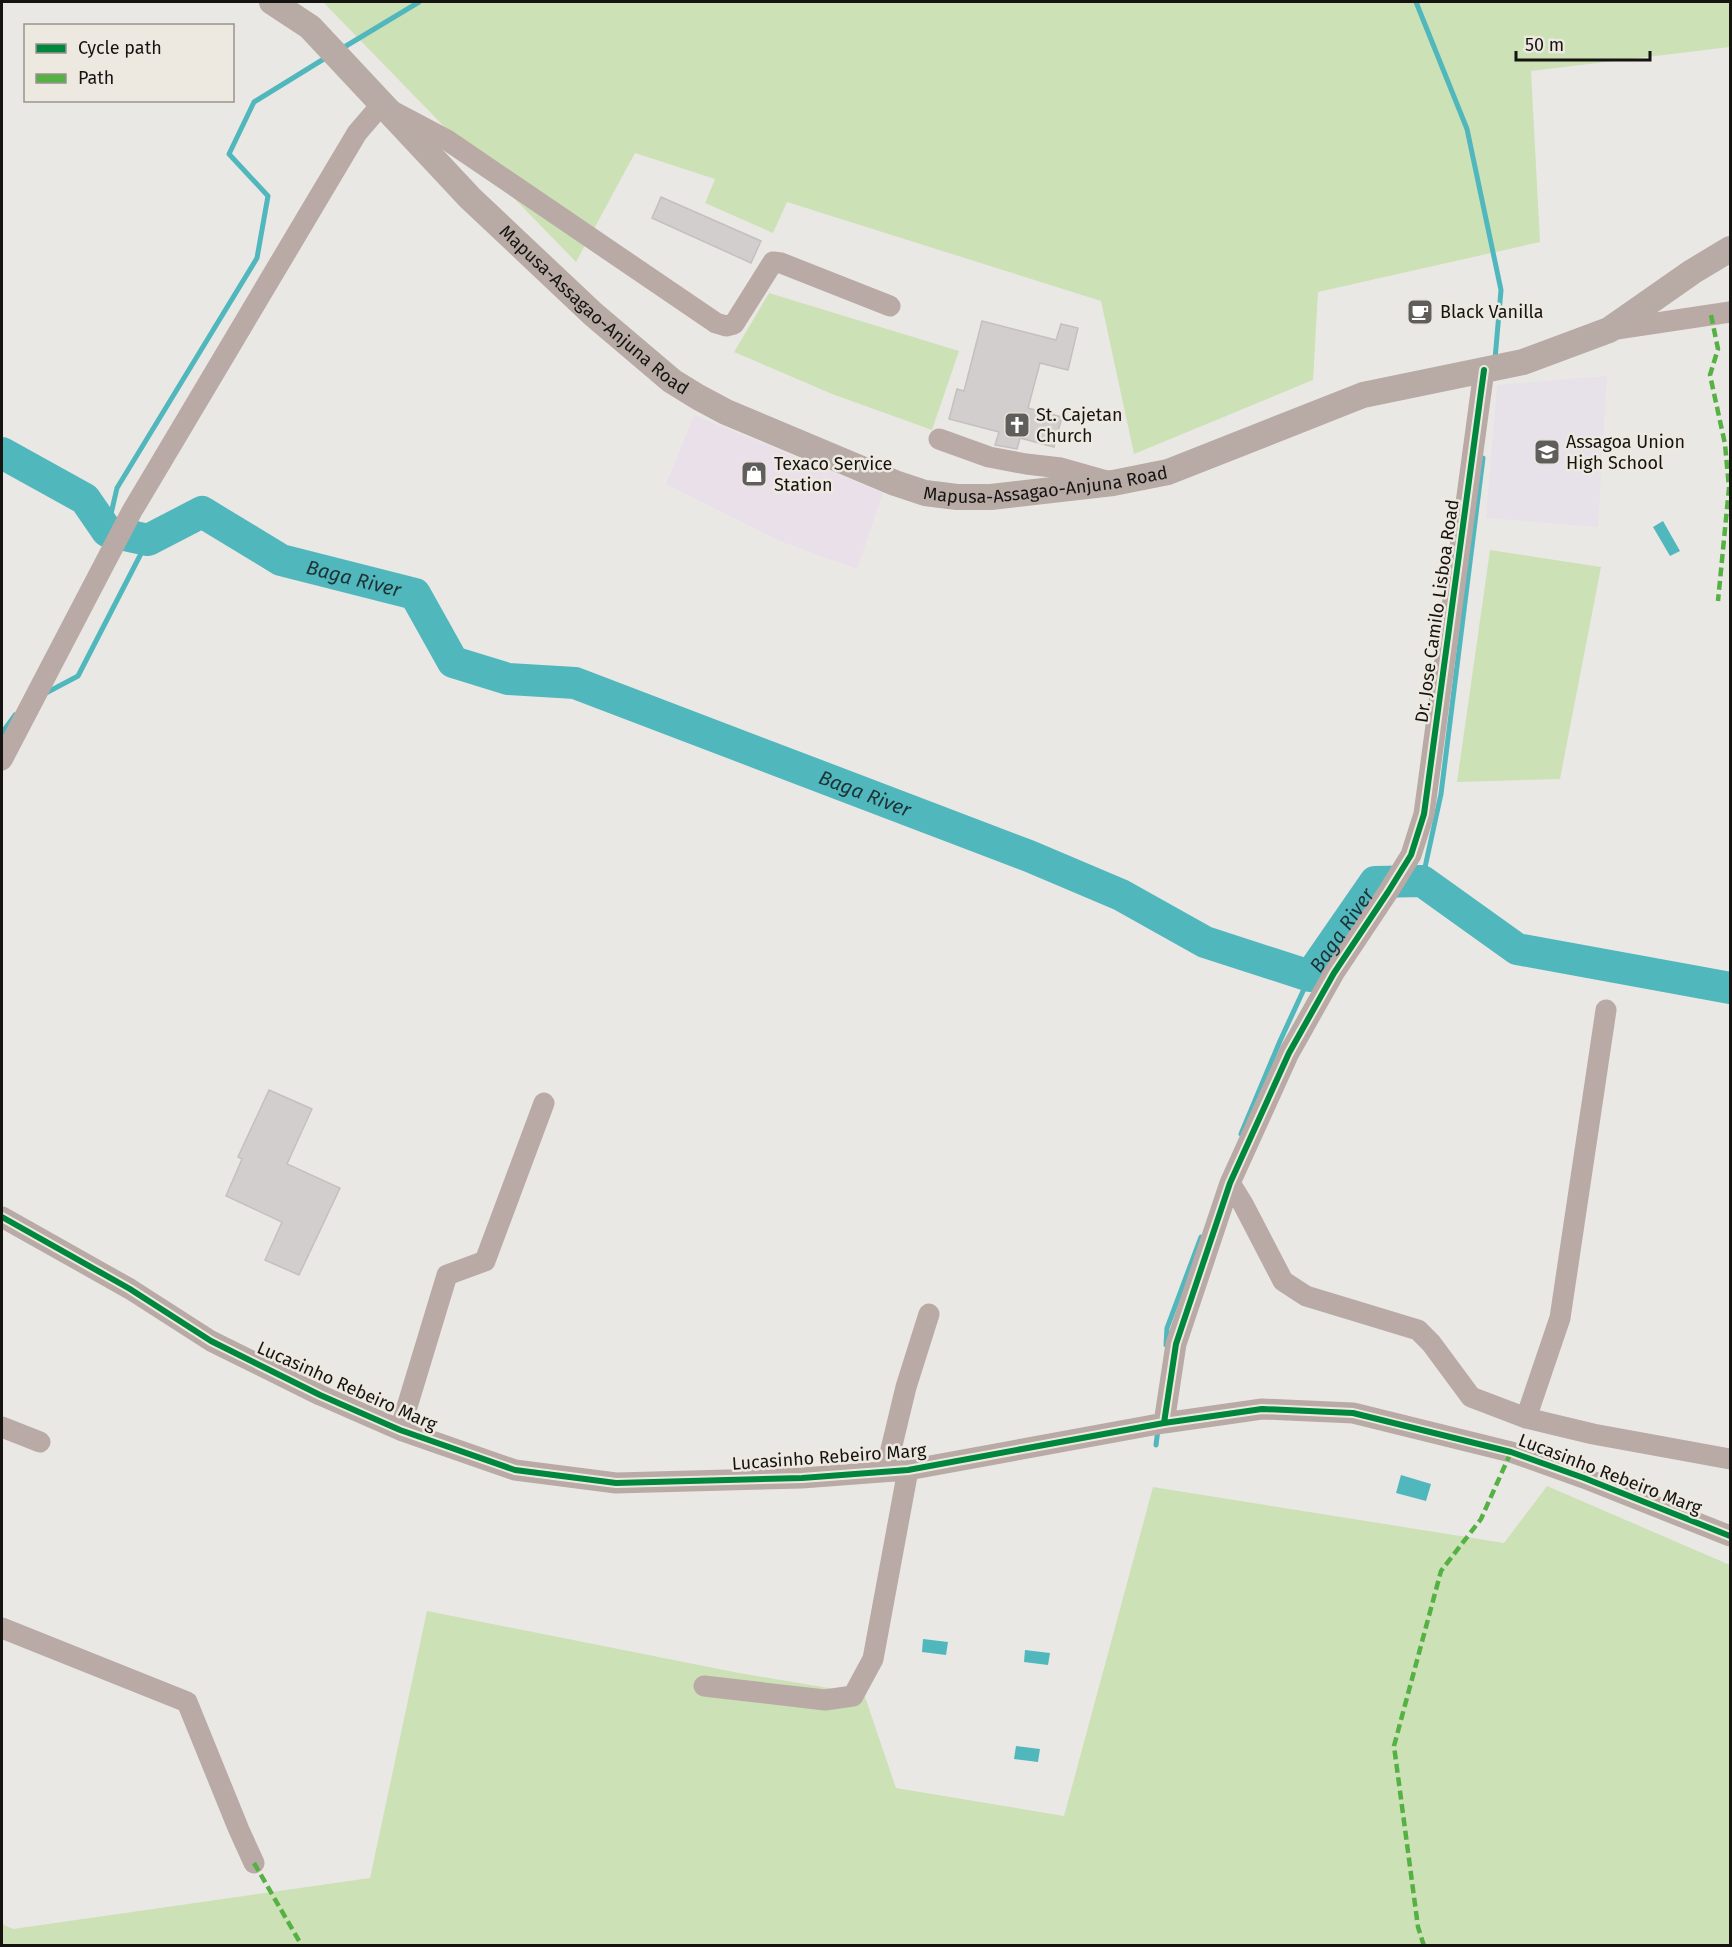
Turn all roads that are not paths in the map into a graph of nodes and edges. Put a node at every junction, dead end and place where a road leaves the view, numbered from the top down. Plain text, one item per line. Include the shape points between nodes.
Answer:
1 (272, 2) edge
2 (381, 105) junction
3 (1731, 249) edge
4 (890, 306) dead end
5 (1731, 312) edge
6 (1609, 330) junction
7 (1490, 369) junction
8 (939, 439) dead end
9 (1113, 483) junction
10 (2, 760) edge
11 (1606, 1010) dead end
12 (544, 1103) dead end
13 (1230, 1183) junction
14 (2, 1217) edge
15 (929, 1314) dead end
16 (1526, 1418) junction
17 (1164, 1423) junction
18 (2, 1427) edge
19 (400, 1430) junction
20 (40, 1442) dead end
21 (1731, 1459) edge
22 (886, 1470) junction
23 (908, 1470) junction
24 (1731, 1536) edge
25 (2, 1628) edge
26 (704, 1686) dead end
27 (254, 1863) dead end

1 - 2 main road, Mapusa-Assagao-Anjuna Road via 310,27
2 - 4 street via 447,140 716,323 734,324 773,262
2 - 9 main road, Mapusa-Assagao-Anjuna Road via 470,198 592,314 672,381 726,412 925,493 991,497
2 - 10 street via 357,133 132,511
3 - 6 main road, Mapusa-Assagao-Anjuna Road
5 - 6 street
6 - 7 main road, Mapusa-Assagao-Anjuna Road via 1523,362
7 - 9 main road, Mapusa-Assagao-Anjuna Road via 1363,395 1168,472
7 - 13 street, Dr. Jose Camilo Lisboa Road via 1425,814 1411,855 1334,972 1289,1053
8 - 9 street via 989,457 1061,468
11 - 16 street via 1560,1318
12 - 19 street via 485,1261 447,1275
13 - 16 street via 1283,1281 1306,1296 1418,1330 1471,1396
13 - 17 street, Dr. Jose Camilo Lisboa Road via 1176,1344
14 - 19 street, Lucasinho Rebeiro Marg via 130,1289 211,1341
15 - 22 street
16 - 21 street
17 - 23 street, Lucasinho Rebeiro Marg
17 - 24 street, Lucasinho Rebeiro Marg via 1262,1409 1353,1413 1510,1452
18 - 20 street
19 - 22 street, Lucasinho Rebeiro Marg via 515,1470 616,1483 802,1478
22 - 23 street, Lucasinho Rebeiro Marg
23 - 26 street via 873,1659 853,1696 825,1700
25 - 27 street via 187,1702

